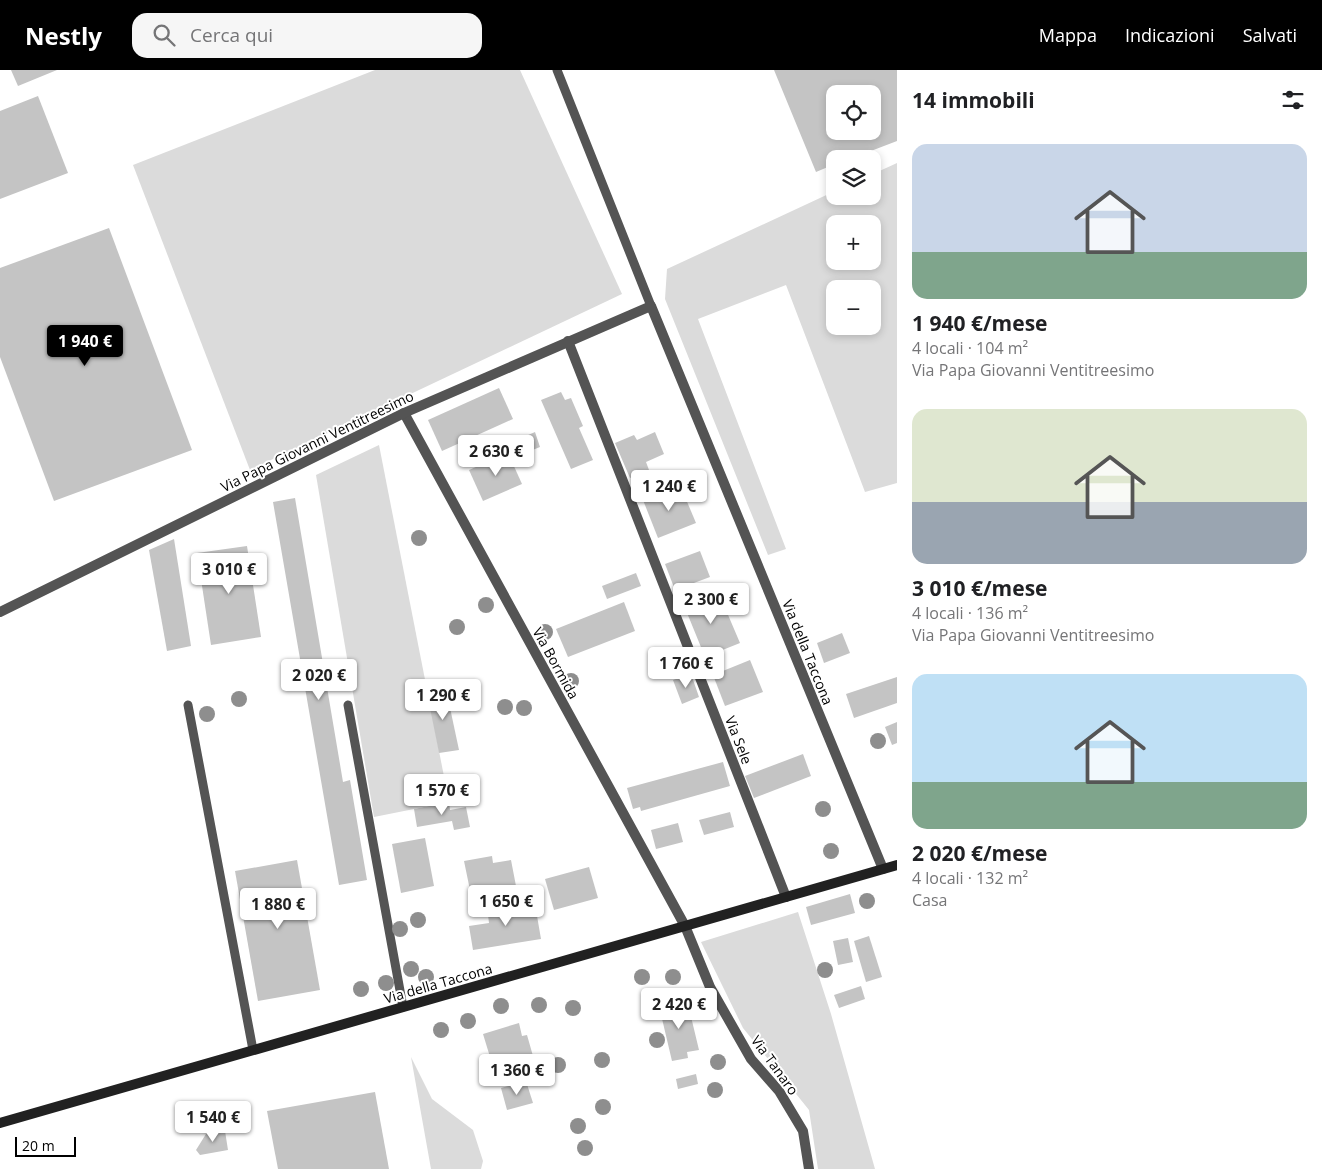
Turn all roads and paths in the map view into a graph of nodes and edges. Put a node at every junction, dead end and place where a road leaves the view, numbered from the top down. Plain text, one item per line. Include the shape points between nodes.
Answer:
1 (557, 70) edge
2 (651, 306) junction
3 (568, 341) junction
4 (404, 413) junction
5 (0, 612) edge
6 (188, 705) dead end
7 (348, 705) dead end
8 (897, 865) edge
9 (883, 869) junction
10 (786, 897) junction
11 (685, 926) junction
12 (403, 1007) junction
13 (253, 1050) junction
14 (0, 1123) edge
15 (809, 1169) edge

1 - 2 lane
2 - 3 street, Via Papa Giovanni Ventitreesimo
2 - 9 street, Via della Taccona
3 - 4 street, Via Papa Giovanni Ventitreesimo
3 - 10 street, Via Sele
4 - 5 street, Via Papa Giovanni Ventitreesimo
4 - 11 street, Via Bormida
6 - 13 lane
7 - 12 lane
8 - 9 main road, Via della Taccona
9 - 10 main road, Via della Taccona
10 - 11 main road, Via della Taccona
11 - 12 main road, Via della Taccona
11 - 15 street, Via Tanaro via 710,987 751,1059 779,1091 803,1131
12 - 13 main road, Via della Taccona
13 - 14 main road, Via della Taccona

